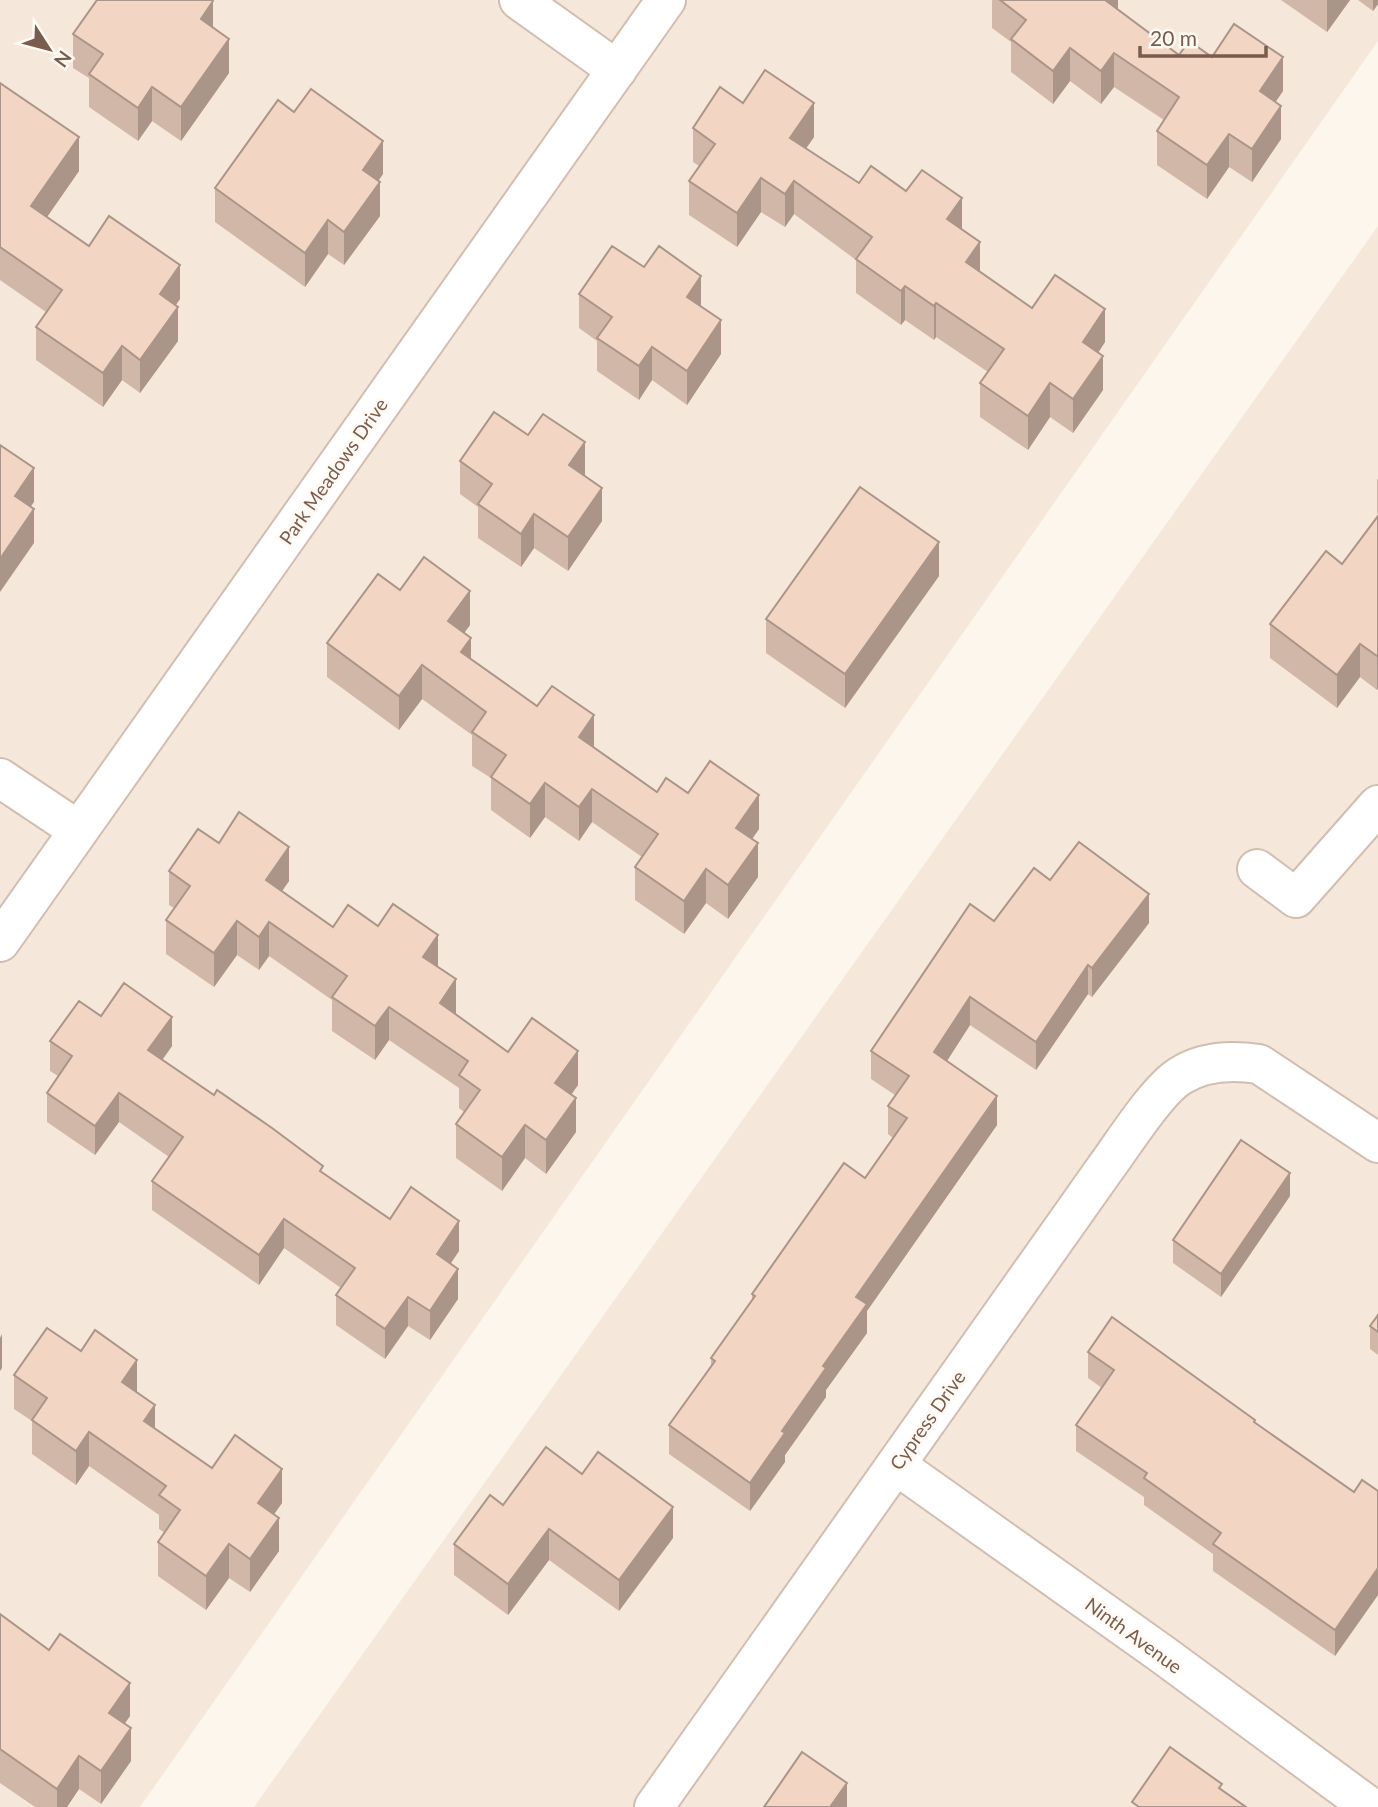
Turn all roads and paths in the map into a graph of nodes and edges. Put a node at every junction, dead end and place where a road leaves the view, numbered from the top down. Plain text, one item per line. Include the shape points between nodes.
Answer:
1 (519, 0) edge
2 (666, 0) edge
3 (617, 70) junction
4 (0, 778) edge
5 (1378, 804) edge
6 (78, 830) junction
7 (1257, 869) dead end
8 (0, 942) edge
9 (1378, 1143) edge
10 (896, 1465) junction
11 (654, 1807) edge
12 (1370, 1807) edge

1 - 3 street
2 - 3 street, Park Meadows Drive
3 - 6 street, Park Meadows Drive
4 - 6 street
5 - 7 street via 1296,898
6 - 8 street, Park Meadows Drive
9 - 10 street, Cypress Drive via 1259,1064 1223,1062 1179,1076 1104,1170
10 - 11 street, Cypress Drive
10 - 12 street, Ninth Avenue

